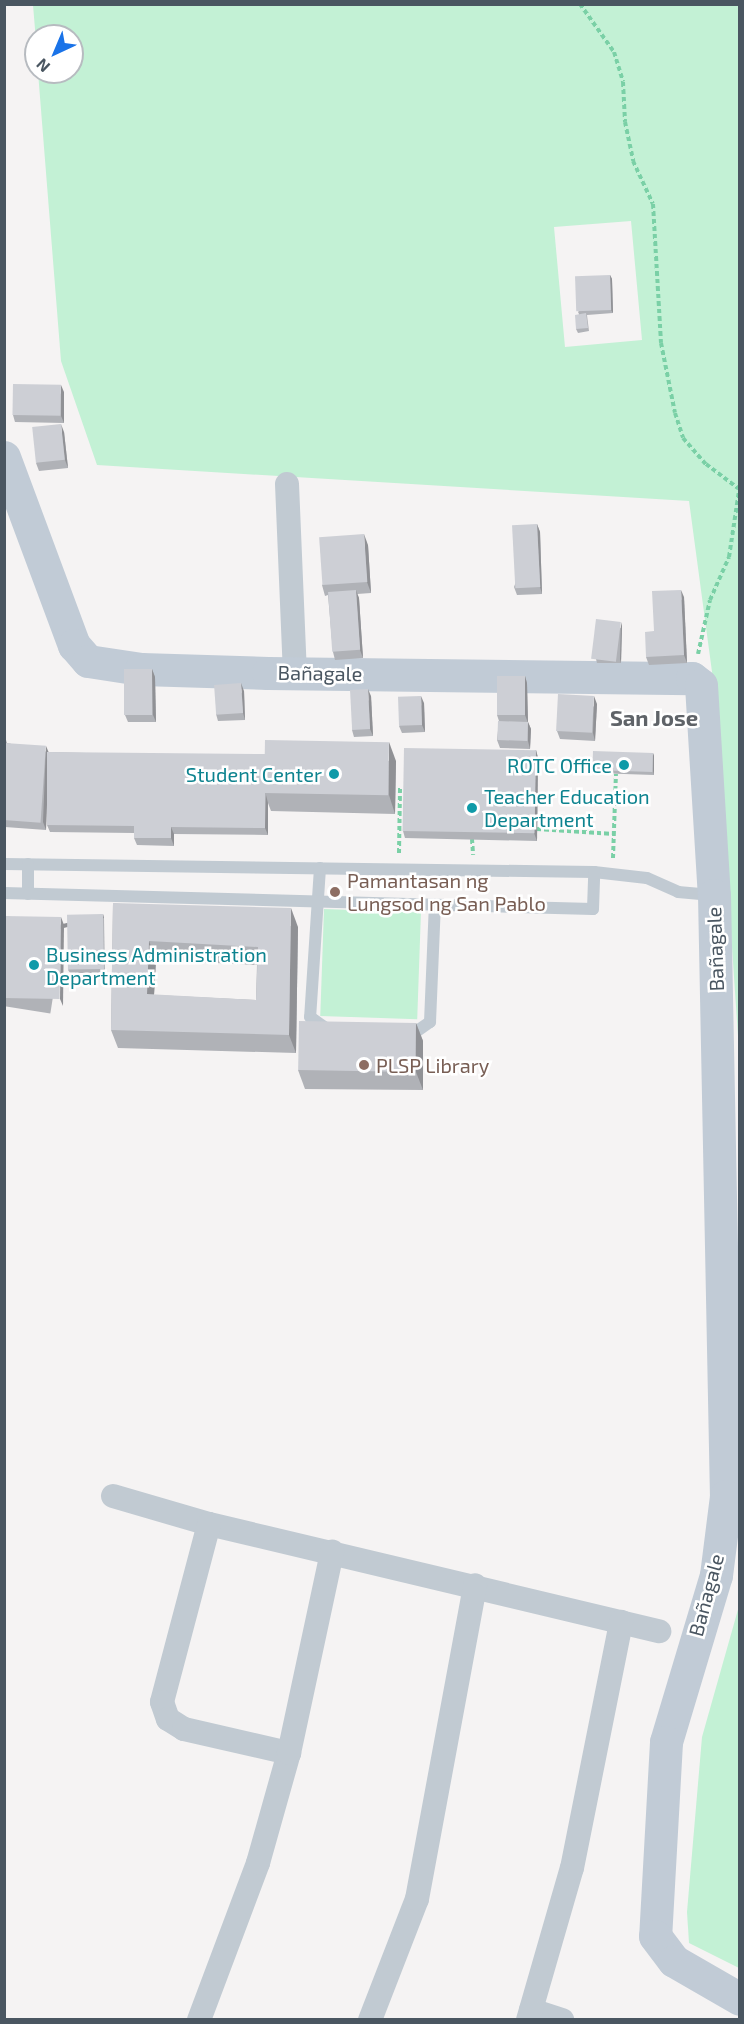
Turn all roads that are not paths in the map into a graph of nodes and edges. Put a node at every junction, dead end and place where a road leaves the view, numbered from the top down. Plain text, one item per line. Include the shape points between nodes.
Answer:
1 (4, 458) edge
2 (287, 484) dead end
3 (295, 673) junction
4 (4, 864) edge
5 (28, 864) junction
6 (320, 868) junction
7 (594, 872) junction
8 (4, 893) edge
9 (28, 894) junction
10 (714, 895) junction
11 (317, 900) junction
12 (435, 904) junction
13 (342, 1028) edge
14 (385, 1030) edge
15 (113, 1496) dead end
16 (209, 1524) junction
17 (332, 1552) junction
18 (475, 1585) junction
19 (621, 1622) junction
20 (659, 1631) dead end
21 (289, 1753) junction
22 (740, 1999) edge
23 (530, 2014) edge
24 (199, 2019) edge
25 (370, 2019) edge
26 (562, 2019) edge

1 - 3 street, Bañagale via 74,645 88,662 141,669
2 - 3 street
3 - 10 street, Bañagale via 692,678 703,695
4 - 5 lane
5 - 6 lane
5 - 9 lane
6 - 7 lane
6 - 11 lane
7 - 10 lane via 648,878 678,892
7 - 12 lane via 593,909
8 - 9 lane
9 - 11 lane
10 - 22 street, Bañagale via 726,1496 716,1575 666,1742 655,1936 674,1961
11 - 12 lane
11 - 13 lane via 310,1017 320,1028
12 - 14 lane via 430,1022 417,1031
15 - 16 street
16 - 17 street
16 - 21 street via 162,1702 168,1719 183,1729
17 - 18 street
17 - 21 street
18 - 19 street
18 - 25 street via 417,1899
19 - 20 street
19 - 23 street via 572,1868
21 - 24 street via 258,1863
23 - 26 street

